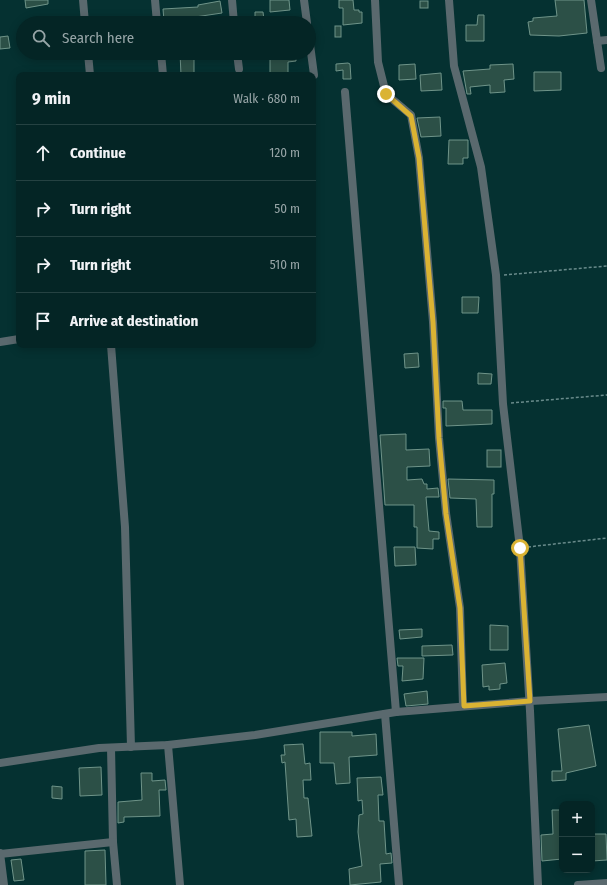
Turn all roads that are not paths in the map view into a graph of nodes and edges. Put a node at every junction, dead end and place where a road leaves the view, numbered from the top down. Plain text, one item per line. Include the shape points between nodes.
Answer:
1 (83, 0) edge
2 (155, 0) edge
3 (232, 0) edge
4 (304, 0) edge
5 (375, 0) edge
6 (449, 0) edge
7 (592, 0) edge
8 (84, 16) edge
9 (157, 16) edge
10 (233, 16) edge
11 (306, 16) edge
12 (607, 40) edge
13 (597, 41) junction
14 (89, 60) edge
15 (162, 60) edge
16 (237, 60) edge
17 (312, 60) edge
18 (601, 68) dead end
19 (238, 69) dead end
20 (90, 72) edge
21 (163, 72) edge
22 (314, 72) edge
23 (345, 92) dead end
24 (16, 340) edge
25 (0, 342) edge
26 (111, 348) edge
27 (607, 697) edge
28 (530, 701) junction
29 (464, 706) junction
30 (396, 712) junction
31 (385, 714) junction
32 (168, 745) junction
33 (131, 747) junction
34 (111, 748) junction
35 (0, 762) edge
36 (113, 842) junction
37 (0, 853) edge
38 (607, 883) edge
39 (4, 885) edge
40 (117, 885) edge
41 (180, 885) edge
42 (399, 885) edge
43 (538, 885) edge
44 (578, 885) edge

1 - 8 street
2 - 9 street
3 - 10 street
4 - 11 street
5 - 29 street via 378,62 386,94 411,116 419,158 433,322 439,438 446,514 460,608
6 - 28 street via 454,66 481,167 496,275 503,404 520,548
7 - 13 street
12 - 13 street
13 - 18 street
14 - 20 street
15 - 21 street
16 - 19 street
17 - 22 street
23 - 30 street
24 - 25 street
26 - 33 street via 125,526
27 - 28 street
28 - 29 street
28 - 43 street
29 - 30 street
30 - 31 street
31 - 32 street via 255,735
31 - 42 street
32 - 33 street
32 - 41 street
33 - 34 street
34 - 35 street
34 - 36 street
36 - 37 street
36 - 40 street
37 - 39 street
38 - 44 street

